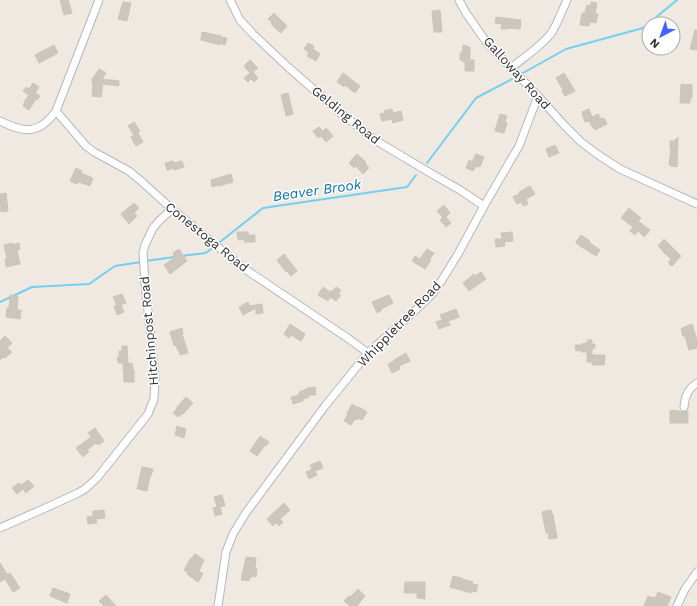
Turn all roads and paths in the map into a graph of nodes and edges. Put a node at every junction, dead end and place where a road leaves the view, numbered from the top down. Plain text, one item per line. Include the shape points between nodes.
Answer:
1 (99, 0) edge
2 (230, 0) edge
3 (458, 0) edge
4 (567, 0) edge
5 (511, 68) junction
6 (538, 96) junction
7 (56, 111) junction
8 (0, 121) edge
9 (697, 204) edge
10 (484, 206) junction
11 (172, 209) junction
12 (368, 353) junction
13 (697, 383) edge
14 (684, 407) dead end
15 (0, 528) edge
16 (697, 572) edge
17 (218, 606) edge
18 (677, 606) edge

1 - 7 street
2 - 10 street, Gelding Road via 237,16 253,34 343,115 375,140
3 - 5 street, Galloway Road via 487,43
4 - 5 street via 551,33
5 - 6 street, Galloway Road
6 - 9 street, Galloway Road via 581,142 597,154 620,169
6 - 10 street, Whippletree Road via 519,146
7 - 8 street via 48,121 37,128 25,130
7 - 11 street, Conestoga Road via 86,146 129,171
10 - 12 street, Whippletree Road via 458,254 433,292
11 - 12 street, Conestoga Road via 242,268
11 - 15 street, Hitchinpost Road via 153,228 143,252 155,380 154,399 148,414 97,478 85,489
12 - 17 street, Whippletree Road via 325,406 233,534 226,552
13 - 14 street via 686,395
16 - 18 street

